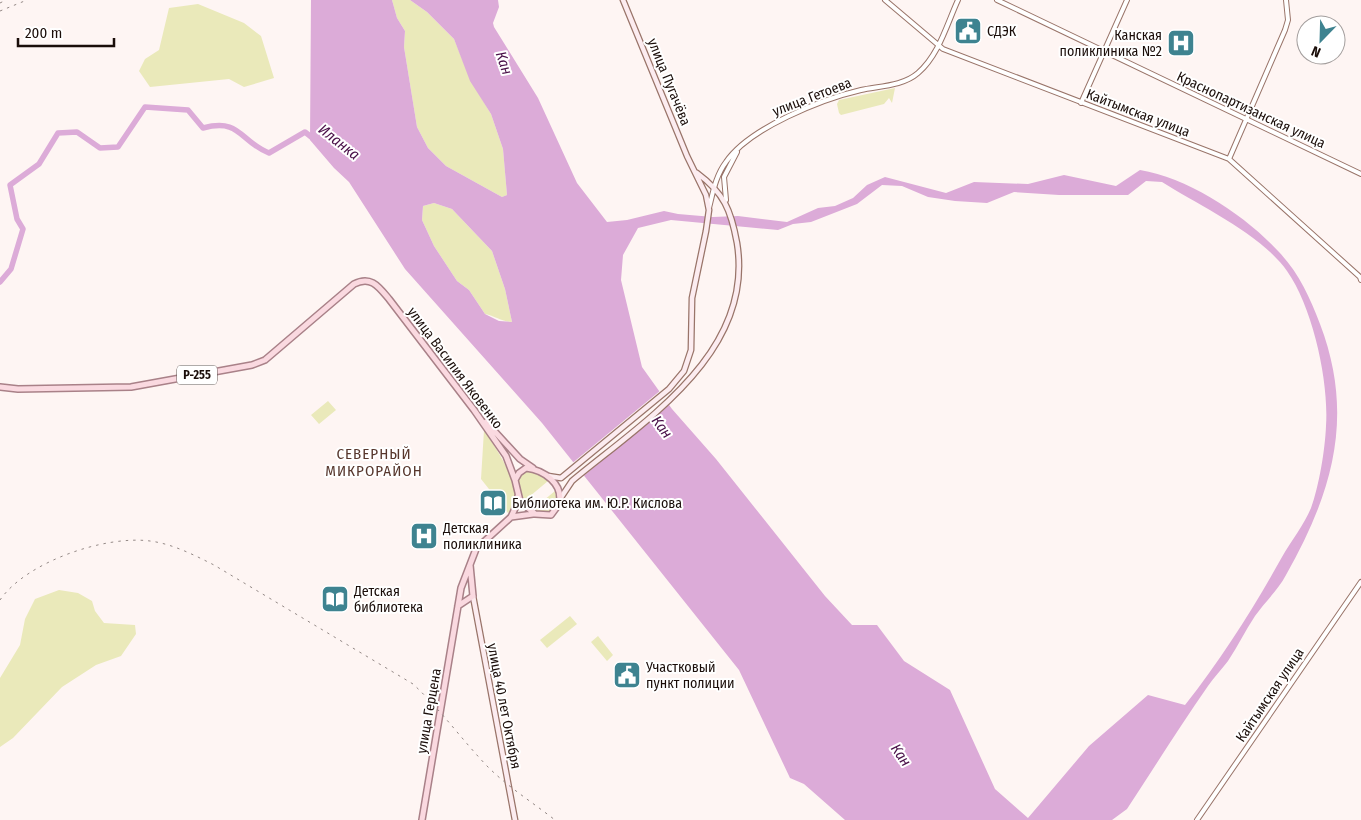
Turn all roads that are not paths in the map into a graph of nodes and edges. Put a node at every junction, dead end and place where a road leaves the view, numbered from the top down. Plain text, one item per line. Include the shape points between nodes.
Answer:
1 (623, 0) edge
2 (885, 0) edge
3 (958, 0) edge
4 (996, 0) edge
5 (1127, 0) edge
6 (1286, 0) edge
7 (938, 45) junction
8 (1103, 52) junction
9 (1081, 103) junction
10 (1246, 120) junction
11 (742, 144) junction
12 (1229, 159) junction
13 (696, 172) junction
14 (1361, 174) edge
15 (714, 186) junction
16 (726, 200) junction
17 (709, 210) junction
18 (1361, 280) edge
19 (0, 387) edge
20 (474, 410) junction
21 (540, 473) junction
22 (547, 476) junction
23 (515, 480) junction
24 (518, 496) junction
25 (560, 499) junction
26 (534, 514) junction
27 (511, 518) junction
28 (470, 559) junction
29 (1361, 582) edge
30 (473, 596) junction
31 (458, 607) junction
32 (422, 820) edge
33 (515, 820) edge
34 (1197, 820) edge

1 - 13 main road, улица Пугачёва / Р-255
2 - 7 street, Кайтымская улица
3 - 7 street, улица Гетоева
4 - 8 street, Краснопартизанская улица
5 - 8 street
6 - 10 street via 1288,20 1285,30
7 - 9 street, Кайтымская улица
7 - 11 street, улица Гетоева via 920,72 905,81 859,90 807,108 758,132
8 - 9 street
8 - 10 street, Краснопартизанская улица
9 - 12 street, Кайтымская улица
10 - 12 street
10 - 14 street, Краснопартизанская улица
11 - 15 street via 725,163
11 - 16 street via 724,177
12 - 18 street, Кайтымская улица
13 - 15 main road, Р-255
13 - 17 main road, Р-255
15 - 16 main road, Р-255
15 - 17 street
16 - 25 main road, Р-255 via 739,254 738,281 730,314 717,345 674,396 572,481
17 - 22 main road, Р-255 via 692,298 689,356 684,371 669,389 566,474 556,479
19 - 20 main road, улица Василия Яковенко / Р-255 via 131,386 252,365 266,360 354,284 364,280 375,284 389,299
20 - 21 main road, Р-255 via 520,459
20 - 23 main road, улица Василия Яковенко / Р-255 via 506,456
21 - 22 main road, Р-255
21 - 23 main road, Р-255 via 526,468
22 - 25 main road via 557,487
23 - 24 main road, Р-255
24 - 26 main road
24 - 27 main road
25 - 26 main road via 558,508 551,515
26 - 27 main road
27 - 28 main road via 476,549
28 - 30 main road
28 - 31 main road, улица Герцена
29 - 34 street, Кайтымская улица
30 - 31 main road
30 - 33 main road, улица 40 лет Октября
31 - 32 main road, улица Герцена

